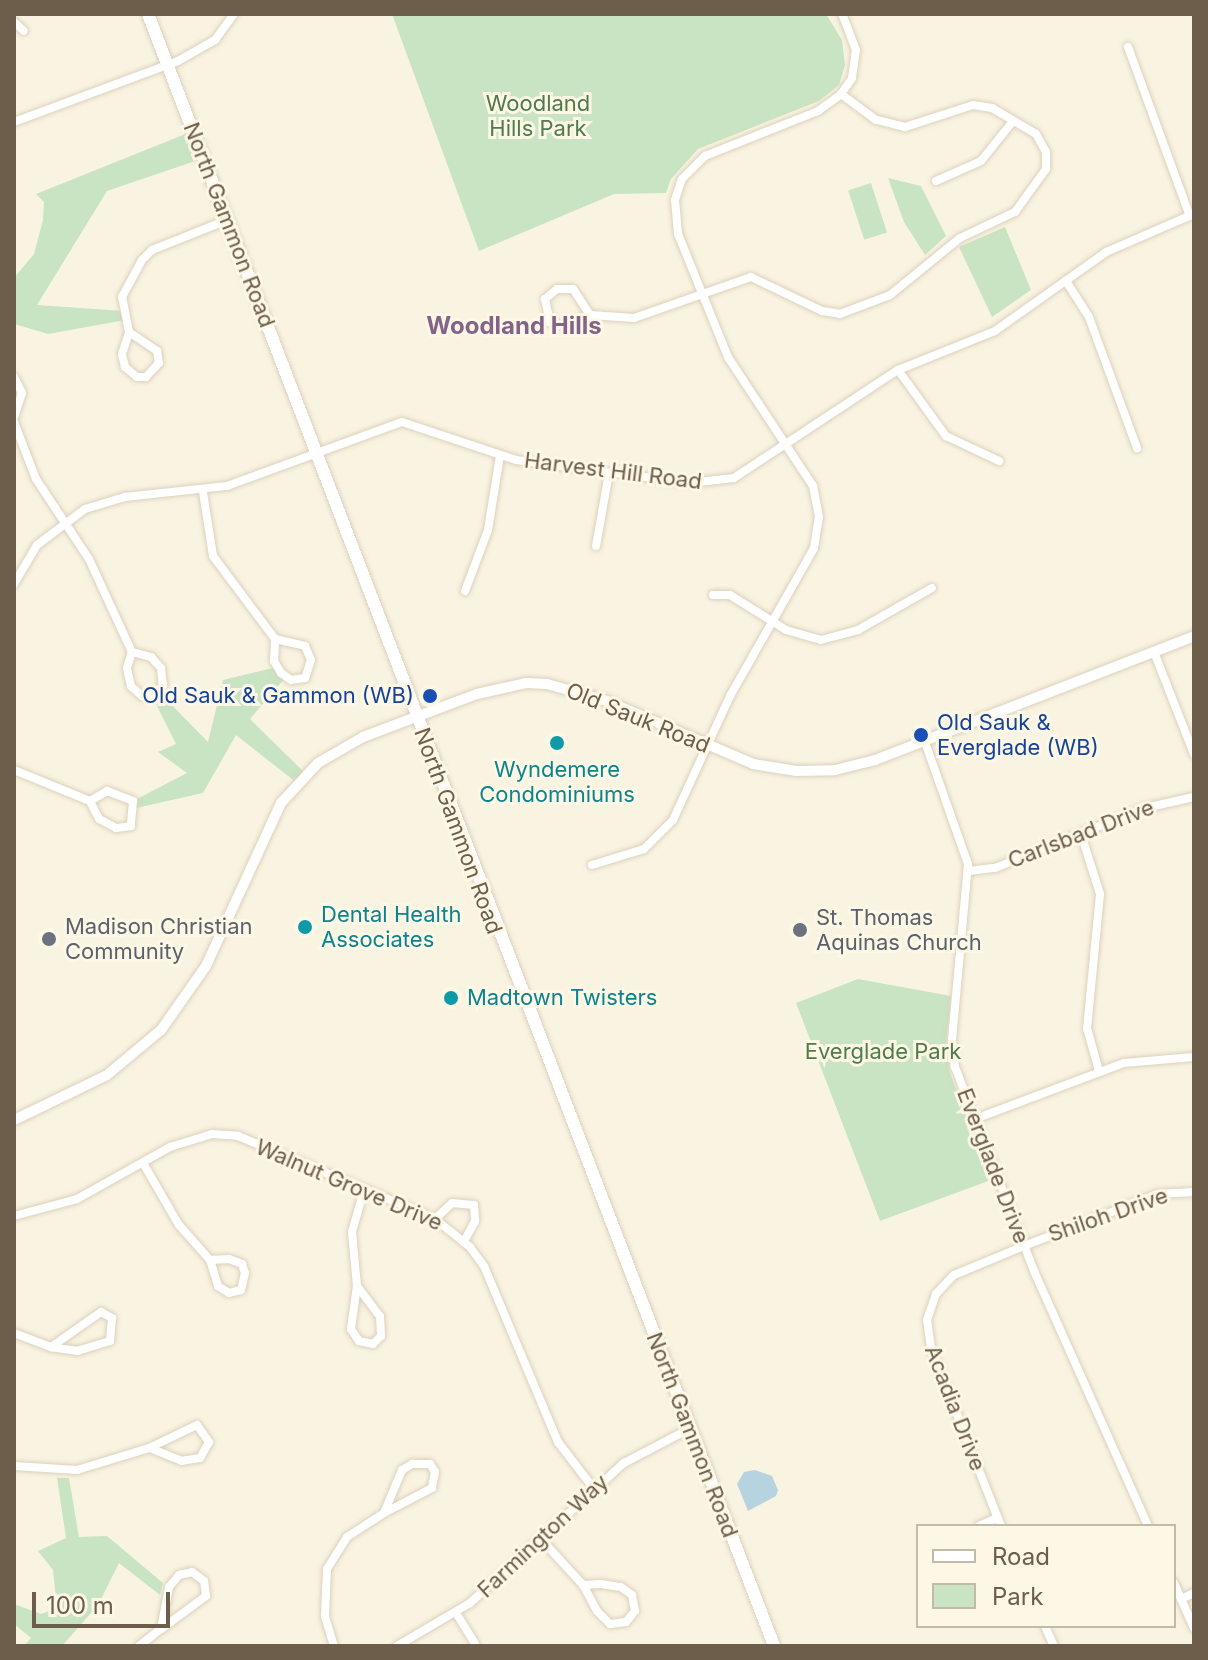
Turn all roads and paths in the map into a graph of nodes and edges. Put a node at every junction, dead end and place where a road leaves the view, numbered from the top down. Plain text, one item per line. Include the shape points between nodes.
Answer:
1 (148, 14) edge
2 (234, 14) edge
3 (842, 14) edge
4 (14, 22) edge
5 (24, 31) dead end
6 (1128, 47) dead end
7 (168, 65) junction
8 (841, 94) junction
9 (1013, 121) junction
10 (14, 122) edge
11 (936, 181) dead end
12 (1192, 215) edge
13 (227, 220) junction
14 (1066, 281) junction
15 (701, 293) junction
16 (590, 315) junction
17 (129, 332) junction
18 (898, 370) junction
19 (14, 377) edge
20 (14, 420) edge
21 (789, 445) junction
22 (1137, 448) dead end
23 (315, 452) junction
24 (500, 456) junction
25 (999, 461) dead end
26 (609, 473) junction
27 (203, 492) junction
28 (65, 522) junction
29 (596, 546) dead end
30 (14, 584) edge
31 (932, 588) dead end
32 (465, 591) dead end
33 (713, 595) dead end
34 (773, 623) junction
35 (1194, 636) edge
36 (275, 639) junction
37 (132, 652) junction
38 (1154, 652) junction
39 (416, 717) junction
40 (925, 742) junction
41 (709, 746) junction
42 (1194, 754) edge
43 (14, 770) edge
44 (1194, 797) edge
45 (90, 801) junction
46 (1081, 834) junction
47 (592, 865) dead end
48 (969, 871) junction
49 (1194, 1057) edge
50 (1099, 1071) junction
51 (975, 1119) junction
52 (14, 1120) edge
53 (143, 1163) junction
54 (364, 1190) junction
55 (1194, 1192) edge
56 (14, 1216) edge
57 (435, 1219) junction
58 (464, 1242) junction
59 (1024, 1246) junction
60 (210, 1260) junction
61 (357, 1286) junction
62 (14, 1333) edge
63 (51, 1347) junction
64 (689, 1429) junction
65 (149, 1448) junction
66 (14, 1466) edge
67 (594, 1489) junction
68 (384, 1513) junction
69 (999, 1522) edge
70 (1147, 1524) edge
71 (540, 1538) junction
72 (583, 1585) junction
73 (1176, 1588) edge
74 (1194, 1593) edge
75 (1181, 1599) junction
76 (456, 1613) junction
77 (1194, 1628) edge
78 (161, 1629) junction
79 (477, 1645) edge
80 (139, 1646) edge
81 (334, 1646) edge
82 (397, 1646) edge
83 (774, 1646) edge

1 - 7 main road, North Gammon Road
2 - 7 street via 215,40
3 - 8 street via 856,50 852,78
4 - 5 street
6 - 12 street
7 - 10 street
7 - 13 main road, North Gammon Road
8 - 9 street via 886,124 915,126 982,105
8 - 15 street via 818,111 705,156 688,170 677,188 674,214
9 - 11 street via 981,161
9 - 15 street via 1036,134 1046,152 1046,169 1031,195 1007,218 953,243 890,295 840,314 822,311 757,278
12 - 14 street, Harvest Hill Road via 1129,239
13 - 17 street via 152,250 142,260 122,297
13 - 23 main road, North Gammon Road
14 - 18 street, Harvest Hill Road via 995,331
14 - 22 street via 1089,317
15 - 16 street via 634,318
15 - 21 street via 728,357
16 - 16 street via 573,289 557,289 545,299 545,314 556,328
17 - 17 street via 122,354 125,367 146,377 159,363 157,351
18 - 21 street, Harvest Hill Road
18 - 25 street via 946,436
19 - 20 street via 22,393
20 - 28 street via 36,479
21 - 26 street, Harvest Hill Road via 752,469 712,483
21 - 34 street via 813,486 818,526 808,564
23 - 24 street, Harvest Hill Road via 402,422
23 - 27 street, Harvest Hill Road
23 - 39 main road, North Gammon Road
24 - 26 street, Harvest Hill Road
24 - 32 street via 485,540
26 - 29 street
27 - 28 street, Harvest Hill Road via 110,500
27 - 36 street via 213,556
28 - 30 street, Harvest Hill Road via 37,545
28 - 37 street via 93,567
31 - 34 street via 838,639 812,640
33 - 34 street via 730,595
34 - 41 street via 730,696
35 - 38 street, Old Sauk Road
36 - 36 street via 274,661 281,673 291,680 305,678 311,660 305,646
37 - 37 street via 127,668 131,686 142,696 152,696 163,686 161,668 151,657
38 - 40 street, Old Sauk Road
38 - 42 street
39 - 41 street, Old Sauk Road via 503,686 547,684 607,701
39 - 52 street, Old Sauk Road via 346,745 289,792 266,829 199,978 151,1041 98,1080
39 - 64 main road, North Gammon Road
40 - 41 street, Old Sauk Road via 864,764 819,771 764,766
40 - 48 street, Everglade Drive
41 - 47 street via 684,803 664,832 631,855
43 - 45 street
44 - 46 street, Carlsbad Drive via 1145,808
45 - 45 street via 104,823 124,829 134,821 136,808 129,796 107,791
46 - 48 street, Carlsbad Drive via 995,868
46 - 50 street via 1100,894 1087,1028
48 - 51 street, Everglade Drive via 952,1040 955,1067
49 - 50 street via 1152,1057
50 - 51 street
51 - 59 street, Everglade Drive
53 - 54 street, Walnut Grove Drive via 197,1136 227,1134
53 - 56 street, Walnut Grove Drive via 77,1199
53 - 60 street via 179,1225
54 - 57 street, Walnut Grove Drive
54 - 61 street via 352,1232
55 - 59 street, Shiloh Drive via 1158,1194
57 - 58 street, Walnut Grove Drive
57 - 58 street via 460,1200 474,1205 475,1221
58 - 67 street, Walnut Grove Drive via 495,1290 558,1442
59 - 69 street, Acadia Drive via 954,1275 936,1294 927,1320 931,1348
59 - 70 street, Everglade Drive
60 - 60 street via 222,1291 241,1290 242,1264
61 - 61 street via 351,1329 359,1341 373,1344 381,1336 380,1316
62 - 63 street
63 - 63 street via 78,1351 105,1344 114,1335 112,1318 93,1313 70,1338
64 - 67 street, Farmington Way via 639,1453
64 - 83 main road, North Gammon Road
65 - 65 street via 190,1461 200,1458 209,1442 197,1425
65 - 66 street via 77,1470
67 - 71 street, Farmington Way
68 - 68 street via 432,1488 435,1472 430,1464 402,1470
68 - 81 street via 347,1537 327,1569 325,1616
71 - 72 street
71 - 76 street, Farmington Way
72 - 72 street via 610,1624 622,1624 635,1611 632,1595 621,1587
73 - 75 street
74 - 75 street
75 - 77 street
76 - 79 street
76 - 82 street, Farmington Way
78 - 78 street via 206,1596 200,1576 185,1572 173,1580
78 - 80 street

